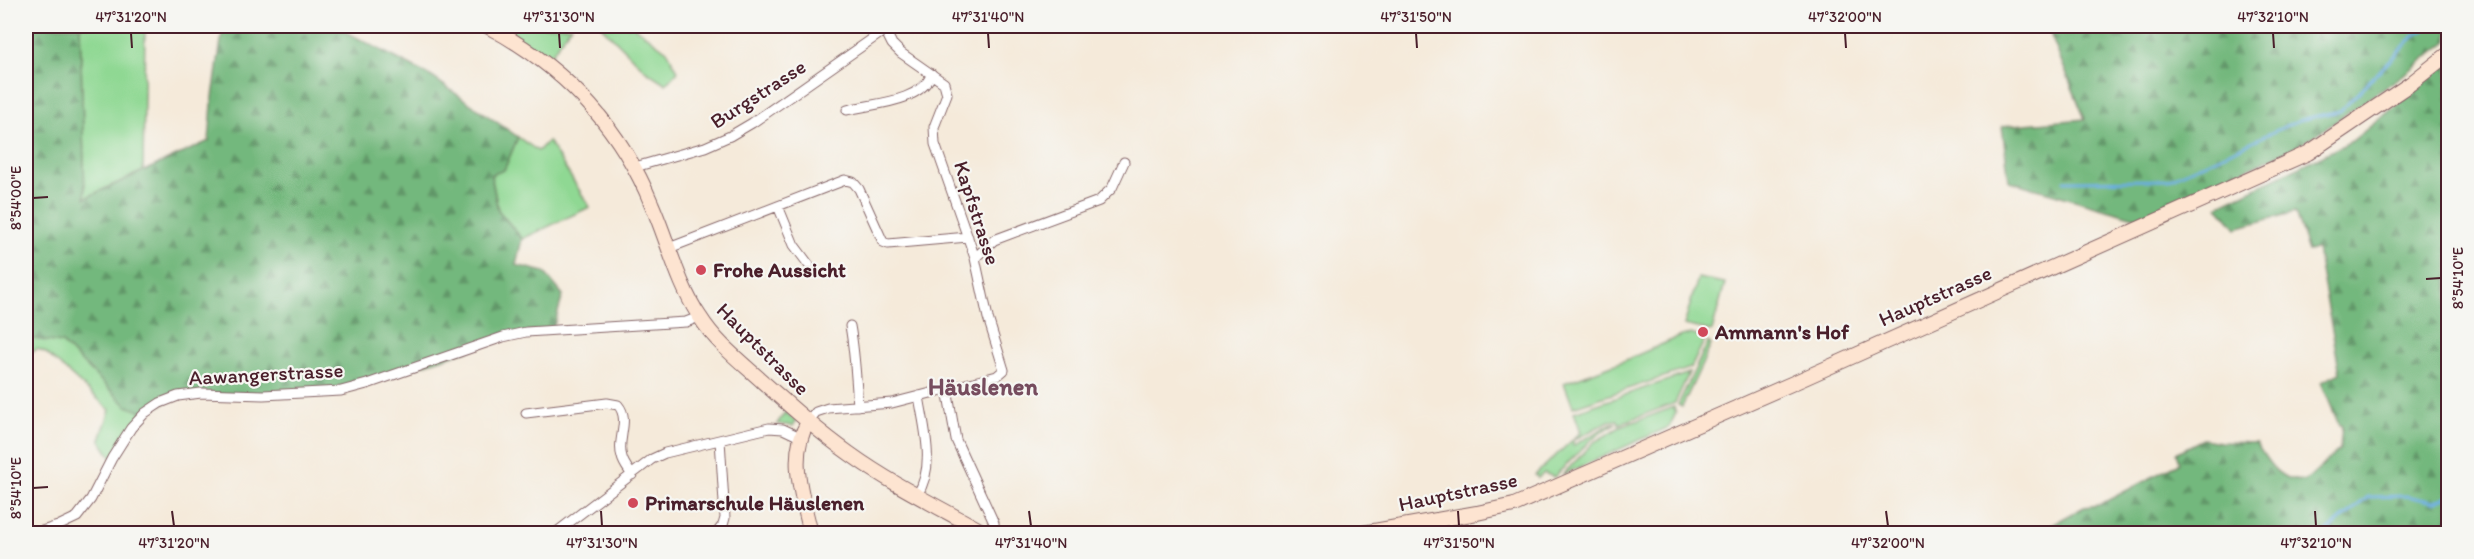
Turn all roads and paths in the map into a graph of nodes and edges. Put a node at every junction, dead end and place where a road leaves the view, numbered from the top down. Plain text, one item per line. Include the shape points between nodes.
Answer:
1 (487, 26) edge
2 (886, 28) edge
3 (2448, 54) edge
4 (933, 74) junction
5 (846, 110) dead end
6 (1124, 162) dead end
7 (635, 167) junction
8 (778, 206) junction
9 (968, 237) junction
10 (669, 248) junction
11 (975, 258) junction
12 (809, 266) dead end
13 (699, 317) junction
14 (850, 326) dead end
15 (947, 389) junction
16 (919, 396) junction
17 (858, 406) junction
18 (526, 413) dead end
19 (808, 422) junction
20 (800, 437) junction
21 (720, 440) junction
22 (632, 475) junction
23 (917, 495) junction
24 (982, 532) edge
25 (32, 534) edge
26 (554, 534) edge
27 (716, 534) edge
28 (811, 534) edge
29 (995, 534) edge
30 (1357, 534) edge

1 - 7 street, Hauptstrasse via 517,42 569,82 615,136
2 - 4 street, Kapfstrasse via 892,44 901,53
2 - 7 street, Burgstrasse via 730,136
3 - 30 street, Hauptstrasse via 2308,153 1528,499 1498,509
4 - 5 street via 920,91
4 - 9 street, Kapfstrasse via 944,83 947,94 934,127 935,144
6 - 11 street via 1112,188 1099,201 994,240
7 - 10 street, Hauptstrasse
8 - 9 street via 850,180 859,189 883,242
8 - 10 street
8 - 12 street via 794,245
9 - 11 street, Kapfstrasse
10 - 13 street, Hauptstrasse
11 - 15 street, Kapfstrasse via 1004,370 997,376
13 - 19 street, Hauptstrasse via 724,346
13 - 25 street, Aawangerstrasse via 686,322 553,329 514,335 342,390 178,396 145,413 131,428 77,518
14 - 17 street
15 - 16 street
15 - 29 street via 956,440 994,523
16 - 17 street
16 - 23 street via 928,462 924,485
17 - 19 street via 821,410
18 - 22 street via 618,405 624,420 621,457
19 - 20 street
19 - 23 street, Hauptstrasse via 863,463
20 - 21 street via 775,428
20 - 28 street via 797,460
21 - 22 street via 665,453
21 - 27 street via 725,518
22 - 26 street
23 - 24 street, Hauptstrasse

